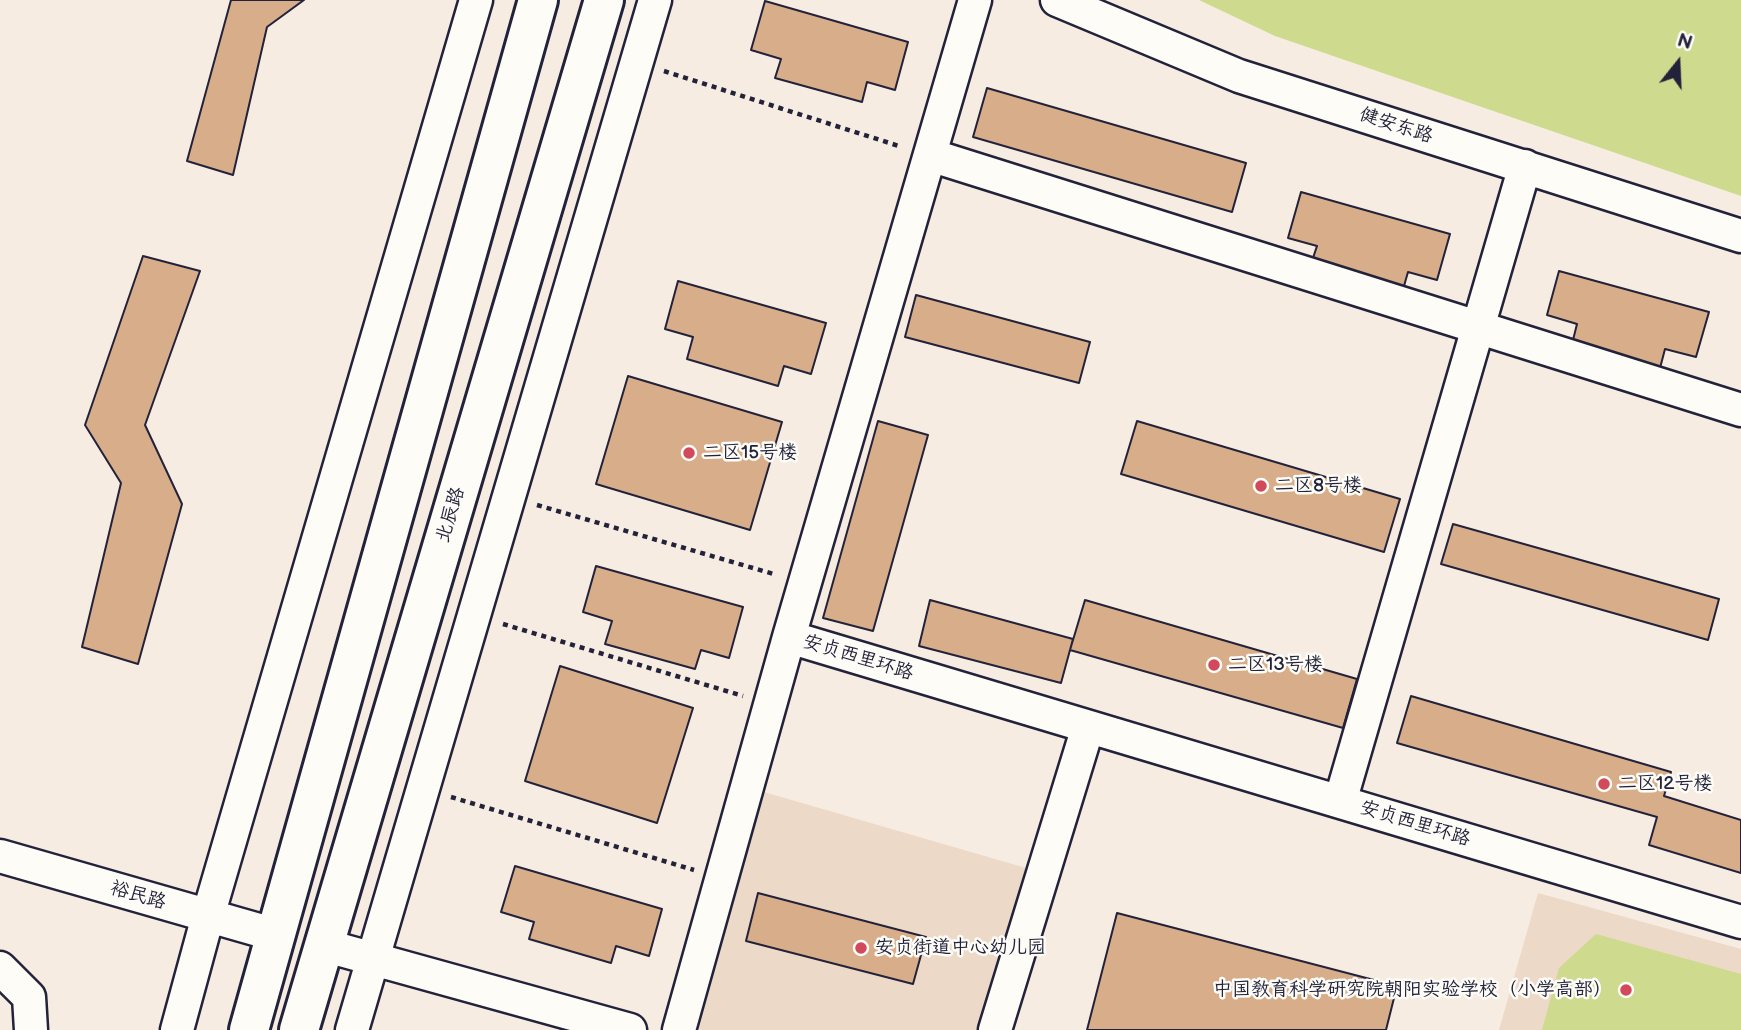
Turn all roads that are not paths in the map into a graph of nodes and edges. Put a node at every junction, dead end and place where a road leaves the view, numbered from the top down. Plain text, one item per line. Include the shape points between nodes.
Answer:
1 (476, 0) edge
2 (538, 0) edge
3 (604, 0) edge
4 (655, 0) edge
5 (975, 0) edge
6 (1056, 0) edge
7 (930, 155) junction
8 (1525, 166) junction
9 (1741, 236) edge
10 (1478, 328) junction
11 (1741, 411) edge
12 (789, 637) junction
13 (1088, 727) junction
14 (1340, 802) junction
15 (0, 856) edge
16 (208, 916) junction
17 (1741, 922) edge
18 (276, 935) junction
19 (323, 945) junction
20 (371, 958) junction
21 (0, 968) edge
22 (31, 1030) edge
23 (177, 1030) edge
24 (249, 1030) edge
25 (299, 1030) edge
26 (352, 1030) edge
27 (630, 1030) edge
28 (680, 1030) edge
29 (995, 1030) edge

1 - 16 street
2 - 18 main road
3 - 19 main road, 北辰路
4 - 20 street
5 - 7 street
6 - 8 street, 健安东路 via 1239,76
7 - 10 street
7 - 12 street
8 - 9 street, 健安东路
8 - 10 street
10 - 11 street
10 - 14 street
12 - 13 street, 安贞西里环路
12 - 28 street
13 - 14 street, 安贞西里环路
13 - 29 street
14 - 17 street, 安贞西里环路
15 - 16 street, 裕民路
16 - 18 street, 裕民路
16 - 23 street
18 - 24 main road
19 - 20 street
19 - 25 main road, 北辰路
20 - 26 street
20 - 27 street
21 - 22 street via 29,998

